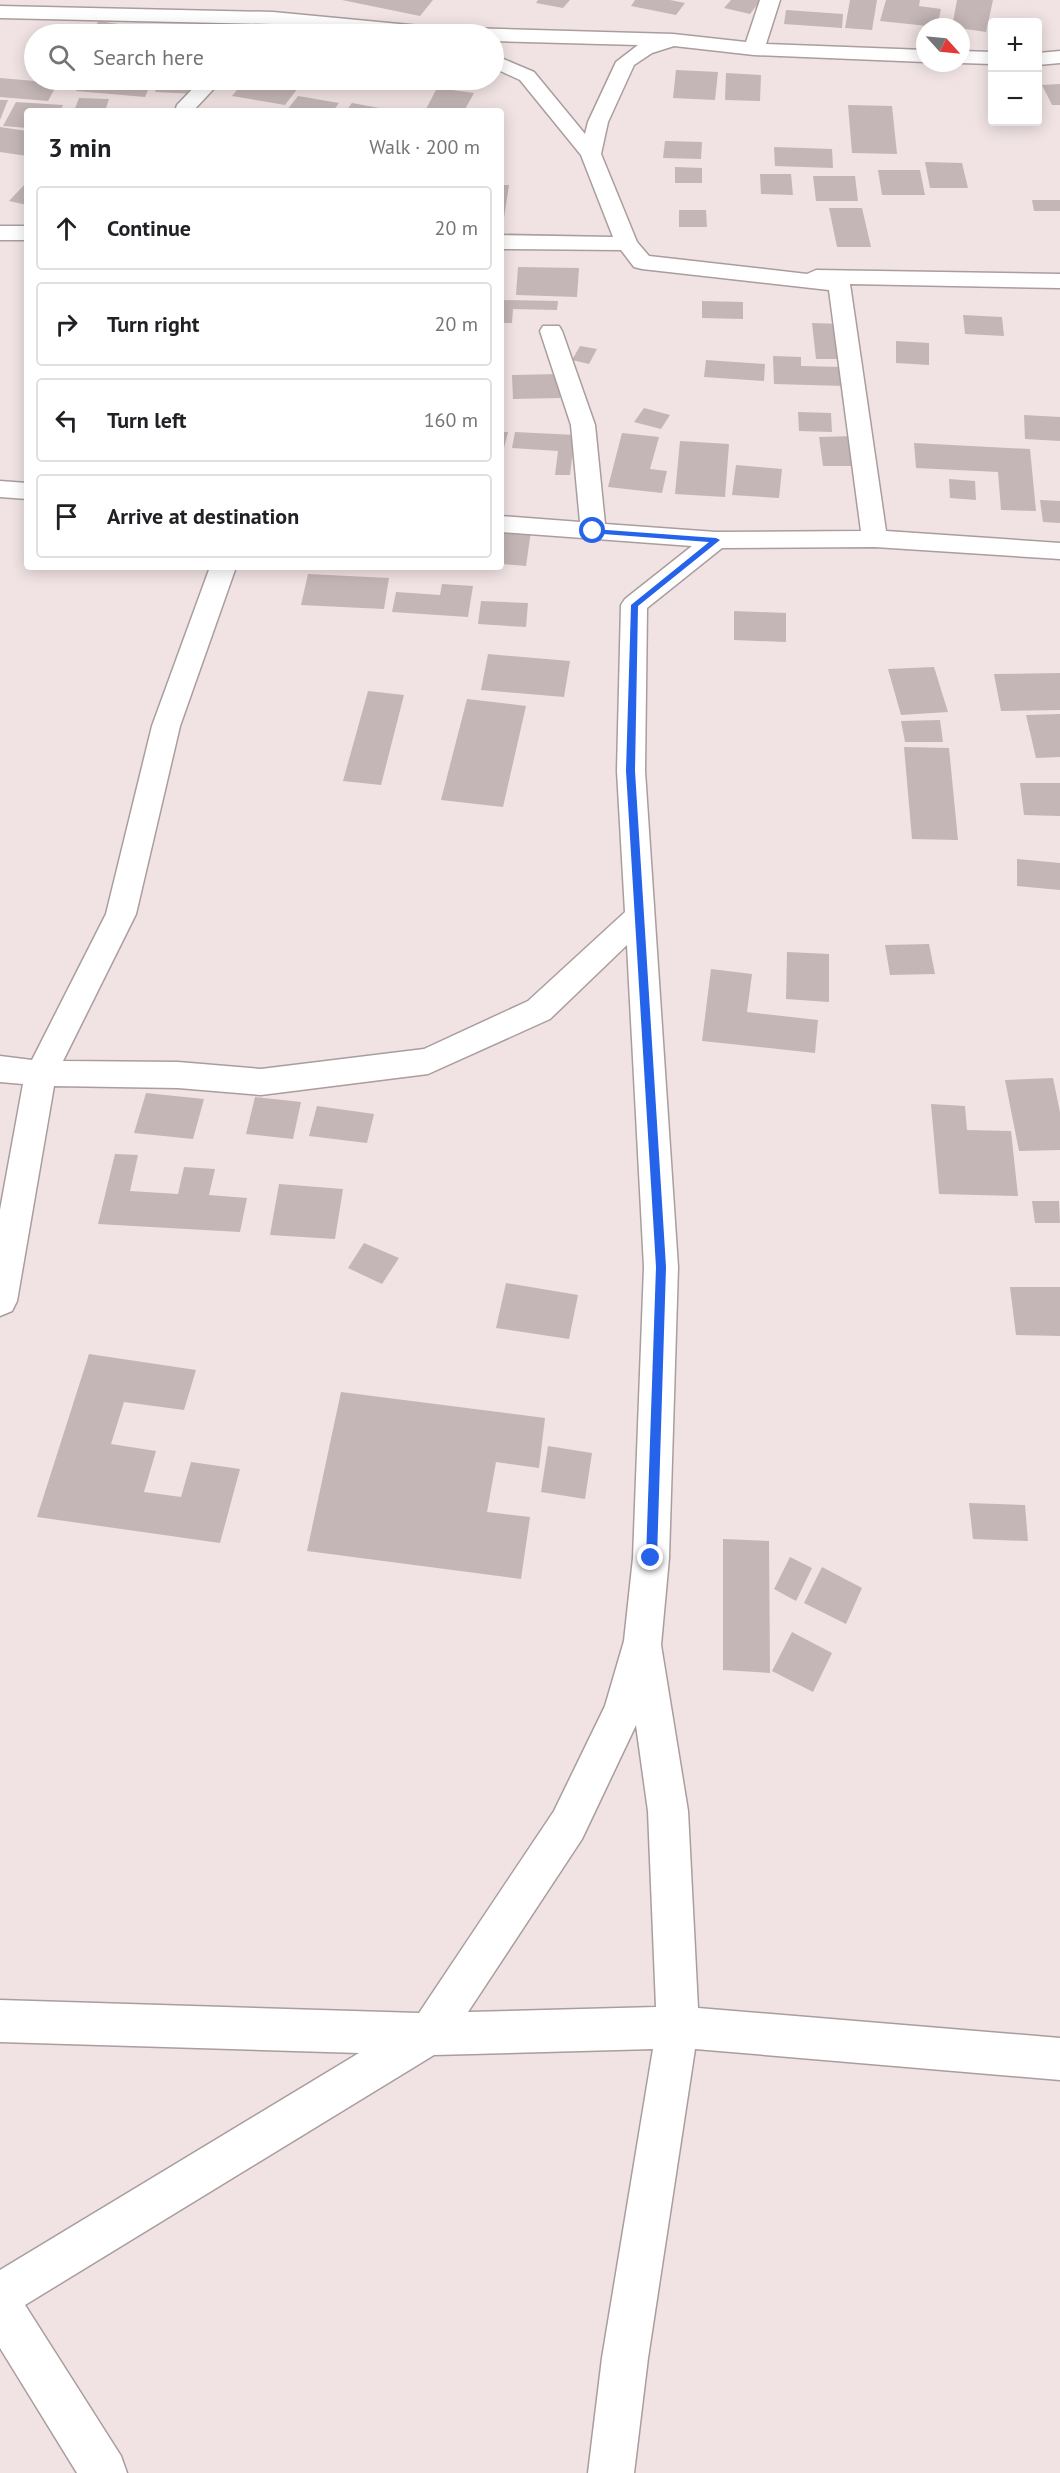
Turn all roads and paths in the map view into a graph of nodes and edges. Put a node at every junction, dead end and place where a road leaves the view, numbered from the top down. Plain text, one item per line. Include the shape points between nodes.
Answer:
1 (238, 0) edge
2 (290, 0) edge
3 (770, 0) edge
4 (0, 12) edge
5 (264, 24) edge
6 (504, 34) edge
7 (673, 40) junction
8 (754, 49) junction
9 (916, 56) edge
10 (970, 57) edge
11 (1060, 57) edge
12 (988, 58) edge
13 (1042, 59) edge
14 (504, 66) edge
15 (202, 90) edge
16 (185, 108) edge
17 (591, 154) junction
18 (0, 233) edge
19 (24, 233) edge
20 (504, 242) edge
21 (627, 244) junction
22 (786, 277) junction
23 (1060, 281) edge
24 (551, 331) dead end
25 (0, 489) edge
26 (24, 491) edge
27 (504, 524) edge
28 (593, 531) junction
29 (716, 540) junction
30 (875, 540) junction
31 (1060, 551) edge
32 (222, 570) edge
33 (640, 915) junction
34 (0, 1068) edge
35 (41, 1073) junction
36 (0, 1301) edge
37 (643, 1641) junction
38 (0, 2021) edge
39 (678, 2027) junction
40 (429, 2034) junction
41 (1060, 2060) edge
42 (0, 2295) edge
43 (0, 2307) edge
44 (104, 2473) edge
45 (611, 2473) edge

1 - 5 street
2 - 5 street
3 - 8 street
4 - 5 street
6 - 7 street
7 - 8 street
7 - 17 street via 645,49 627,62 598,122
8 - 9 street
10 - 12 street
11 - 13 street
14 - 17 street via 527,76
15 - 16 street
17 - 21 street
18 - 19 street
20 - 21 street
21 - 22 street via 642,262
22 - 23 street
22 - 30 street via 839,284
24 - 28 street via 583,425
25 - 26 street
27 - 28 street
28 - 29 street
29 - 30 street
29 - 33 street via 634,605 631,771
30 - 31 street
32 - 35 street via 166,726 121,914
33 - 35 street via 539,1010 428,1061 261,1082 178,1074
33 - 37 street via 661,1267 651,1558
34 - 35 street
35 - 36 street
37 - 39 street via 668,1811
37 - 40 street via 623,1711 568,1825
38 - 40 street
39 - 40 street
39 - 41 street
39 - 45 street via 625,2358
40 - 42 street
43 - 44 street

